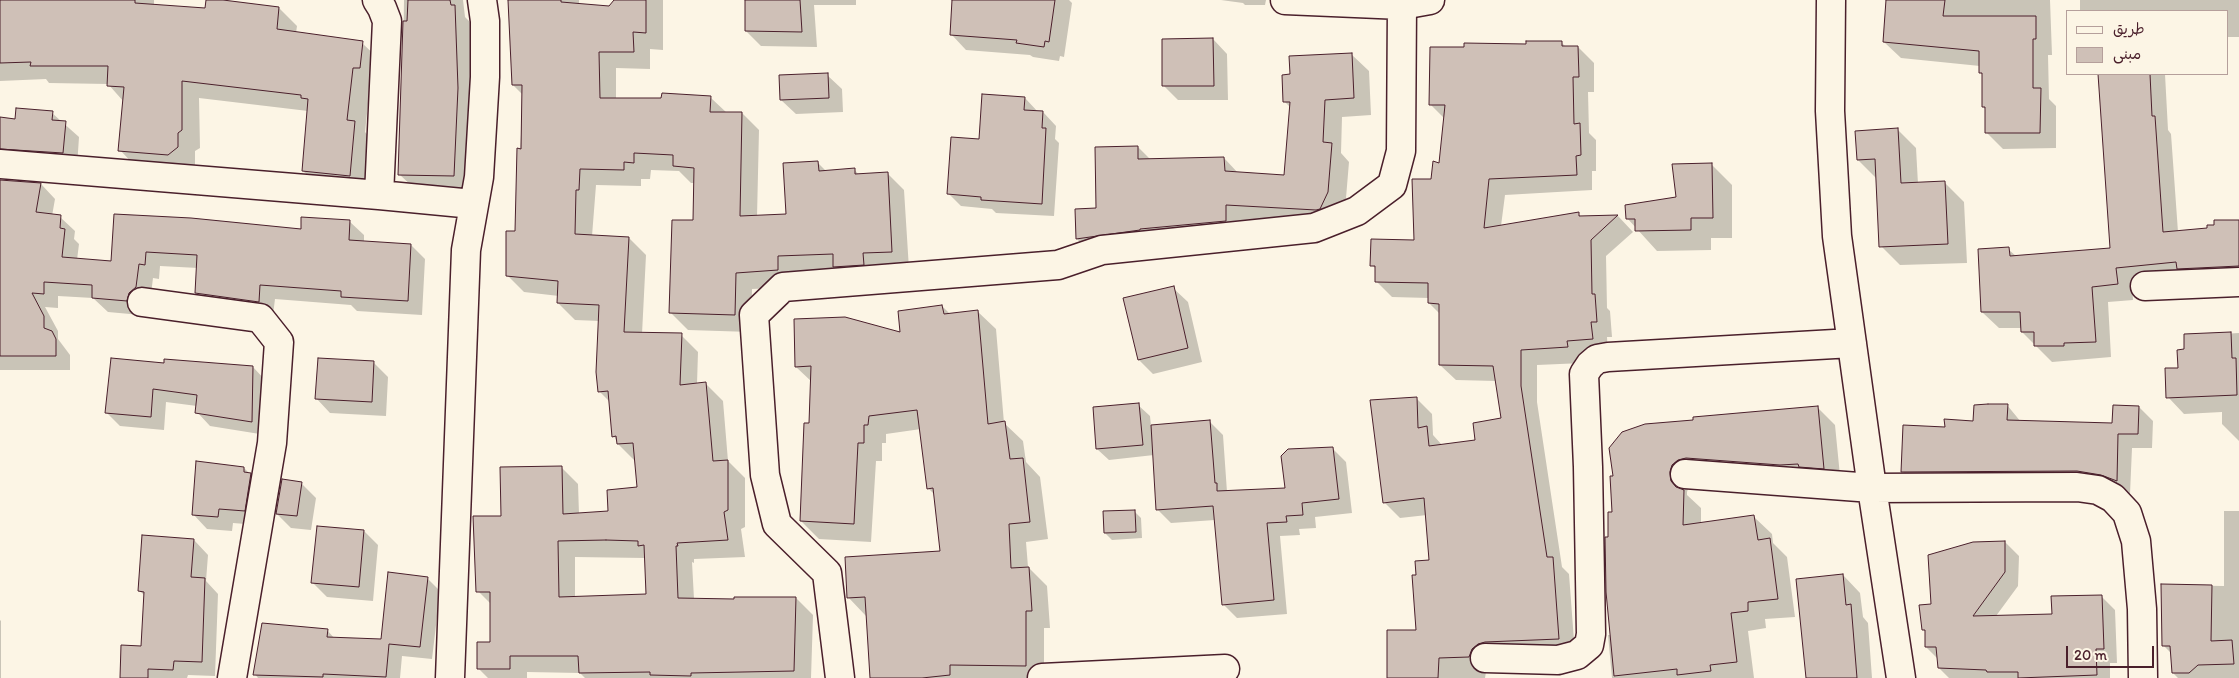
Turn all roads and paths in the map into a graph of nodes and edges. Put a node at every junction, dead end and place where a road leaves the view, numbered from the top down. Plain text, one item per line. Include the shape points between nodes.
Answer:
1 (377, 0) edge
2 (482, 0) edge
3 (1285, 0) edge
4 (1430, 0) edge
5 (1831, 0) edge
6 (1402, 5) junction
7 (0, 164) edge
8 (380, 195) junction
9 (473, 204) junction
10 (2239, 282) edge
11 (2145, 286) dead end
12 (142, 302) dead end
13 (1852, 344) junction
14 (1684, 474) dead end
15 (1872, 488) junction
16 (1485, 658) dead end
17 (1225, 669) dead end
18 (232, 678) edge
19 (450, 678) edge
20 (840, 678) edge
21 (1042, 678) edge
22 (1901, 678) edge
23 (2143, 678) edge

1 - 8 street via 387,21
2 - 9 street via 485,78 479,177
3 - 6 street
4 - 6 street
5 - 13 street via 1830,111 1837,236
6 - 20 street via 1401,151 1392,185 1357,211 1314,228 1102,250 1058,266 782,287 754,315 765,474 777,524 827,573
7 - 8 street
8 - 9 street
9 - 19 street via 466,250
10 - 11 street
12 - 18 street via 260,318 279,342 272,443
13 - 15 street
13 - 16 street via 1597,359 1584,374 1589,645 1577,655 1558,660
14 - 15 street
15 - 22 street
15 - 23 street via 2077,487 2098,490 2113,498 2127,513 2136,541 2142,609
17 - 21 street

